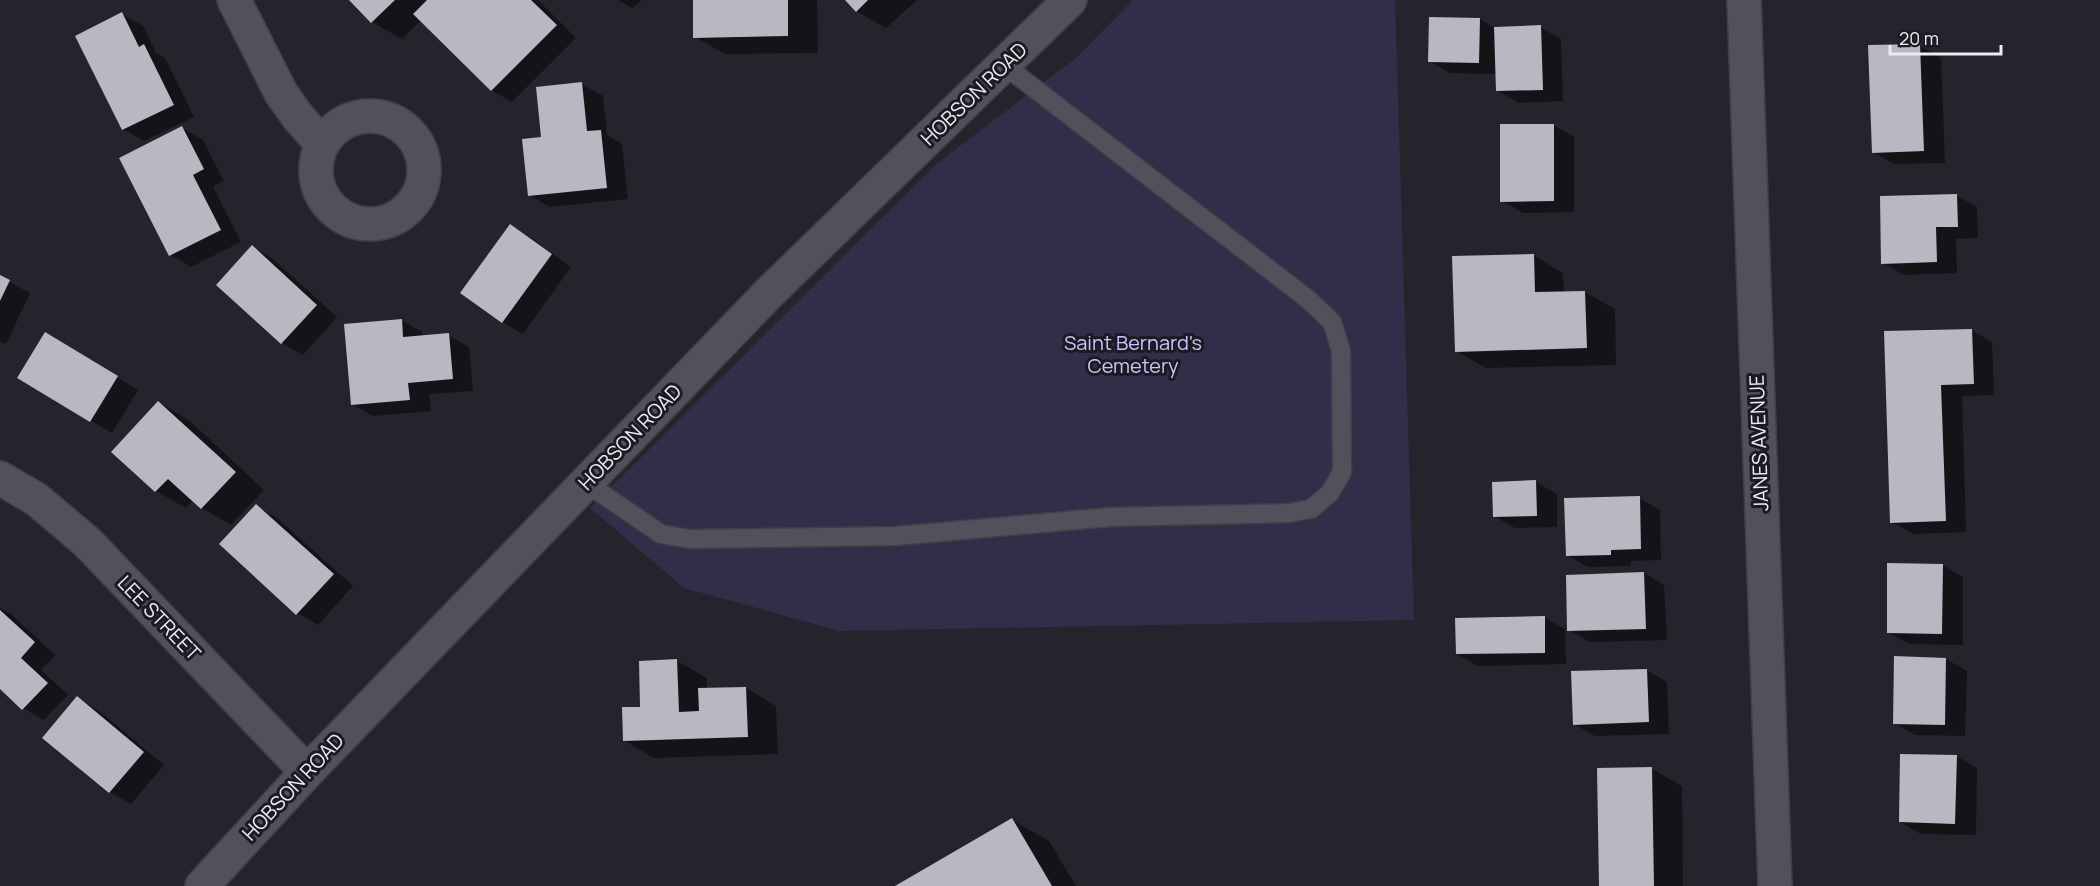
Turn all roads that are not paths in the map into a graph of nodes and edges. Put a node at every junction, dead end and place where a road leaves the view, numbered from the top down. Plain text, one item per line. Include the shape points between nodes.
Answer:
1 (234, 0) edge
2 (1070, 0) edge
3 (1744, 0) edge
4 (1004, 65) junction
5 (322, 144) dead end
6 (0, 478) edge
7 (586, 483) junction
8 (307, 771) junction
9 (202, 886) edge
10 (1775, 886) edge

1 - 5 street via 281,93
2 - 4 street, HOBSON ROAD
3 - 10 street, JANES AVENUE
4 - 7 street, HOBSON ROAD via 769,293
4 - 7 lane via 1309,300 1332,322 1341,351 1342,472 1330,493 1311,509 1289,513 1110,517 896,536 689,539 661,534
6 - 8 street, LEE STREET via 36,500 87,542
7 - 8 street, HOBSON ROAD
8 - 9 street, HOBSON ROAD

